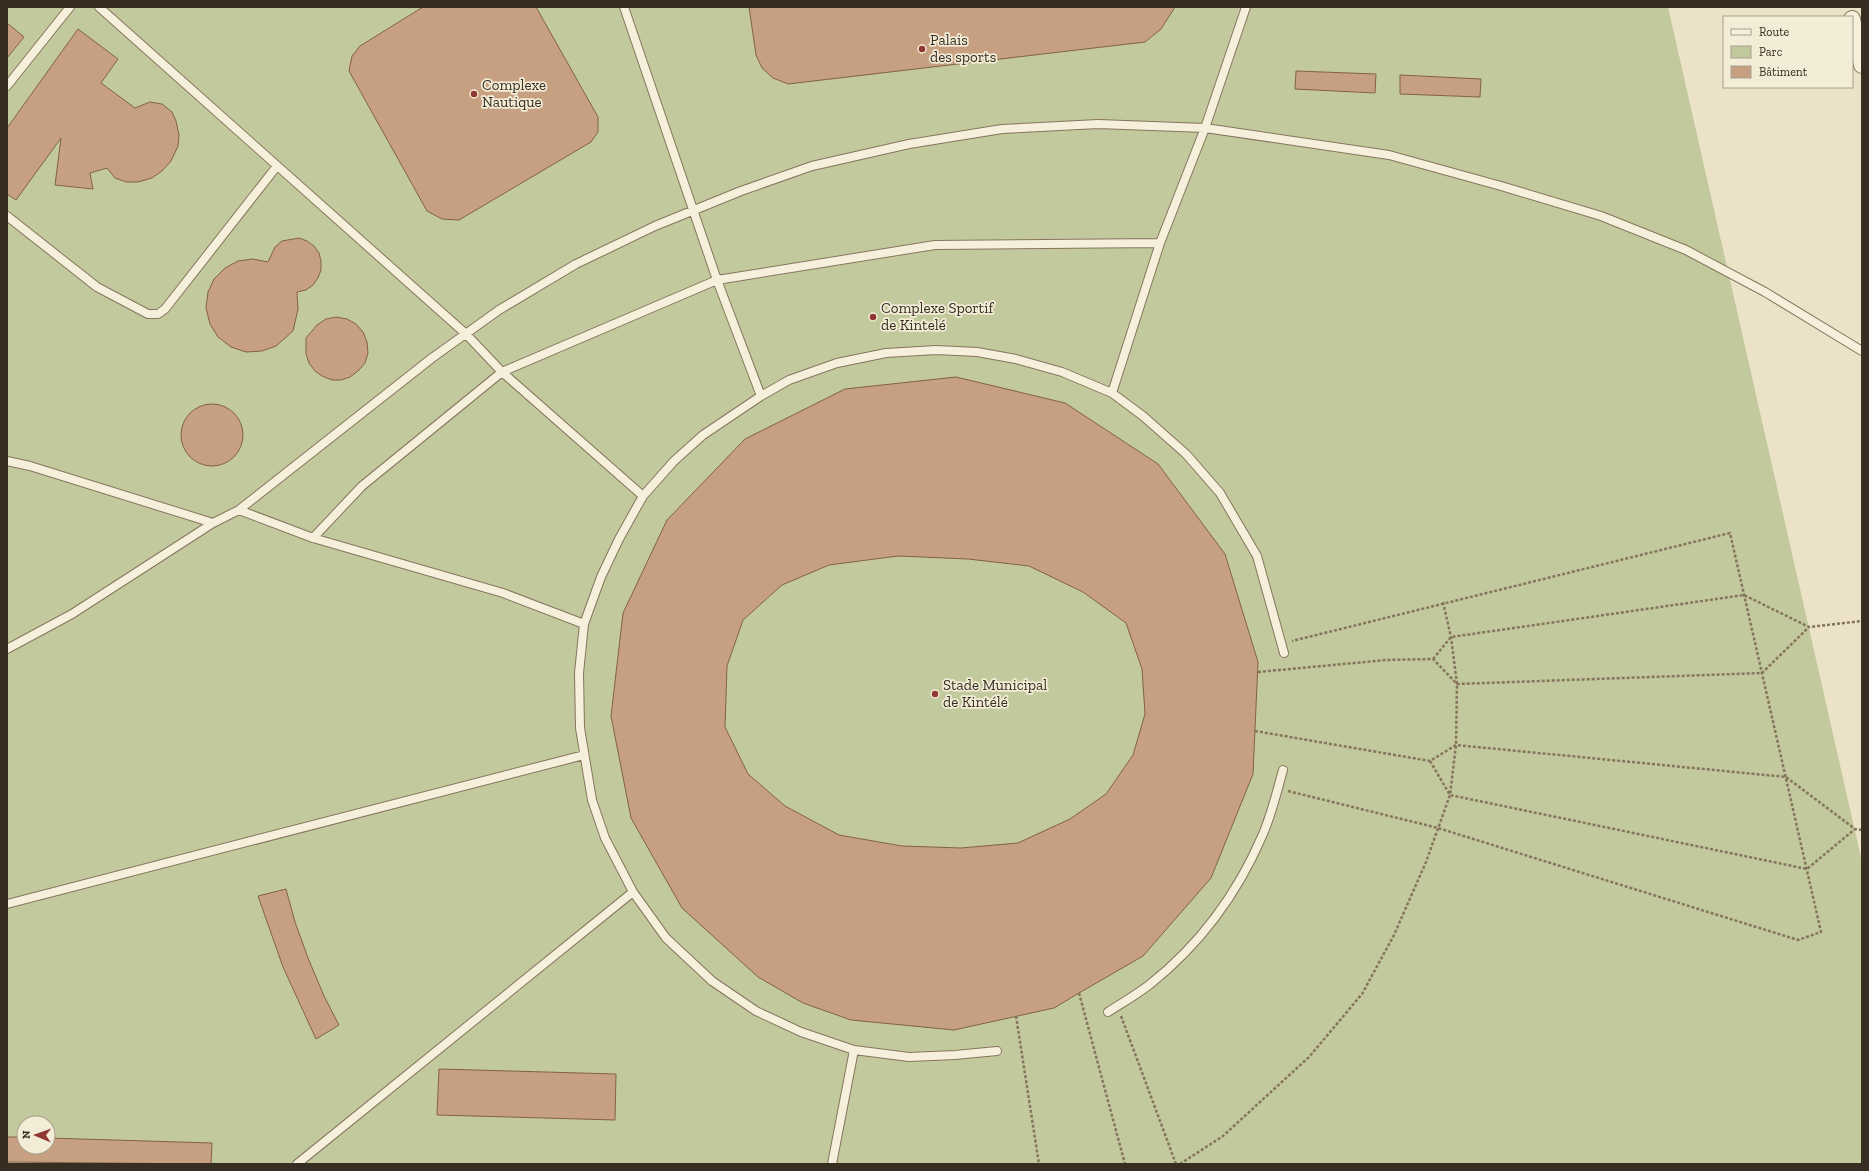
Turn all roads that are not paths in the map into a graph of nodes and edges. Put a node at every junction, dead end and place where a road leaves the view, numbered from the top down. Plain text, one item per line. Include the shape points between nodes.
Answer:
1 (70, 7) edge
2 (99, 7) edge
3 (624, 7) edge
4 (1246, 7) edge
5 (1853, 23) edge
6 (1862, 65) edge
7 (7, 86) edge
8 (1205, 128) junction
9 (277, 166) junction
10 (694, 210) junction
11 (7, 216) edge
12 (1160, 243) junction
13 (717, 280) junction
14 (466, 334) junction
15 (1862, 351) edge
16 (502, 372) junction
17 (1112, 393) junction
18 (761, 396) junction
19 (7, 461) edge
20 (644, 496) junction
21 (239, 510) junction
22 (213, 523) junction
23 (313, 538) junction
24 (584, 624) junction
25 (7, 648) edge
26 (1284, 653) dead end
27 (584, 755) junction
28 (1283, 770) dead end
29 (633, 892) junction
30 (7, 904) edge
31 (1108, 1012) dead end
32 (854, 1050) junction
33 (997, 1051) dead end
34 (297, 1164) edge
35 (832, 1164) edge

1 - 7 lane
2 - 9 lane
3 - 10 lane
4 - 8 lane
5 - 6 street
8 - 10 lane via 1098,124 994,130 909,144 812,166 741,190
8 - 12 lane
8 - 15 lane via 1388,155 1600,216 1686,250 1766,292
9 - 11 lane via 165,309 158,314 148,314 98,287
9 - 14 lane
10 - 13 lane
10 - 14 lane via 576,264 499,310
12 - 13 lane via 935,245
12 - 17 lane
13 - 16 lane
13 - 18 lane
14 - 16 lane
14 - 21 lane via 315,448
16 - 20 lane
16 - 23 lane via 362,486
17 - 18 lane via 1062,372 1016,359 978,352 936,350 886,353 837,363 789,380
17 - 26 lane via 1186,454 1220,493 1258,556
18 - 20 lane via 703,435 674,461
19 - 22 lane
20 - 24 lane via 601,577
21 - 22 lane
21 - 23 lane
22 - 25 lane via 72,614
23 - 24 lane via 503,593
24 - 27 lane via 578,703
27 - 29 lane via 592,800 605,838
27 - 30 lane
28 - 31 lane via 1263,835 1232,895 1209,928 1148,986
29 - 32 lane via 666,938 689,961 734,997 756,1011 801,1032
29 - 34 lane
32 - 33 lane via 909,1057
32 - 35 lane

